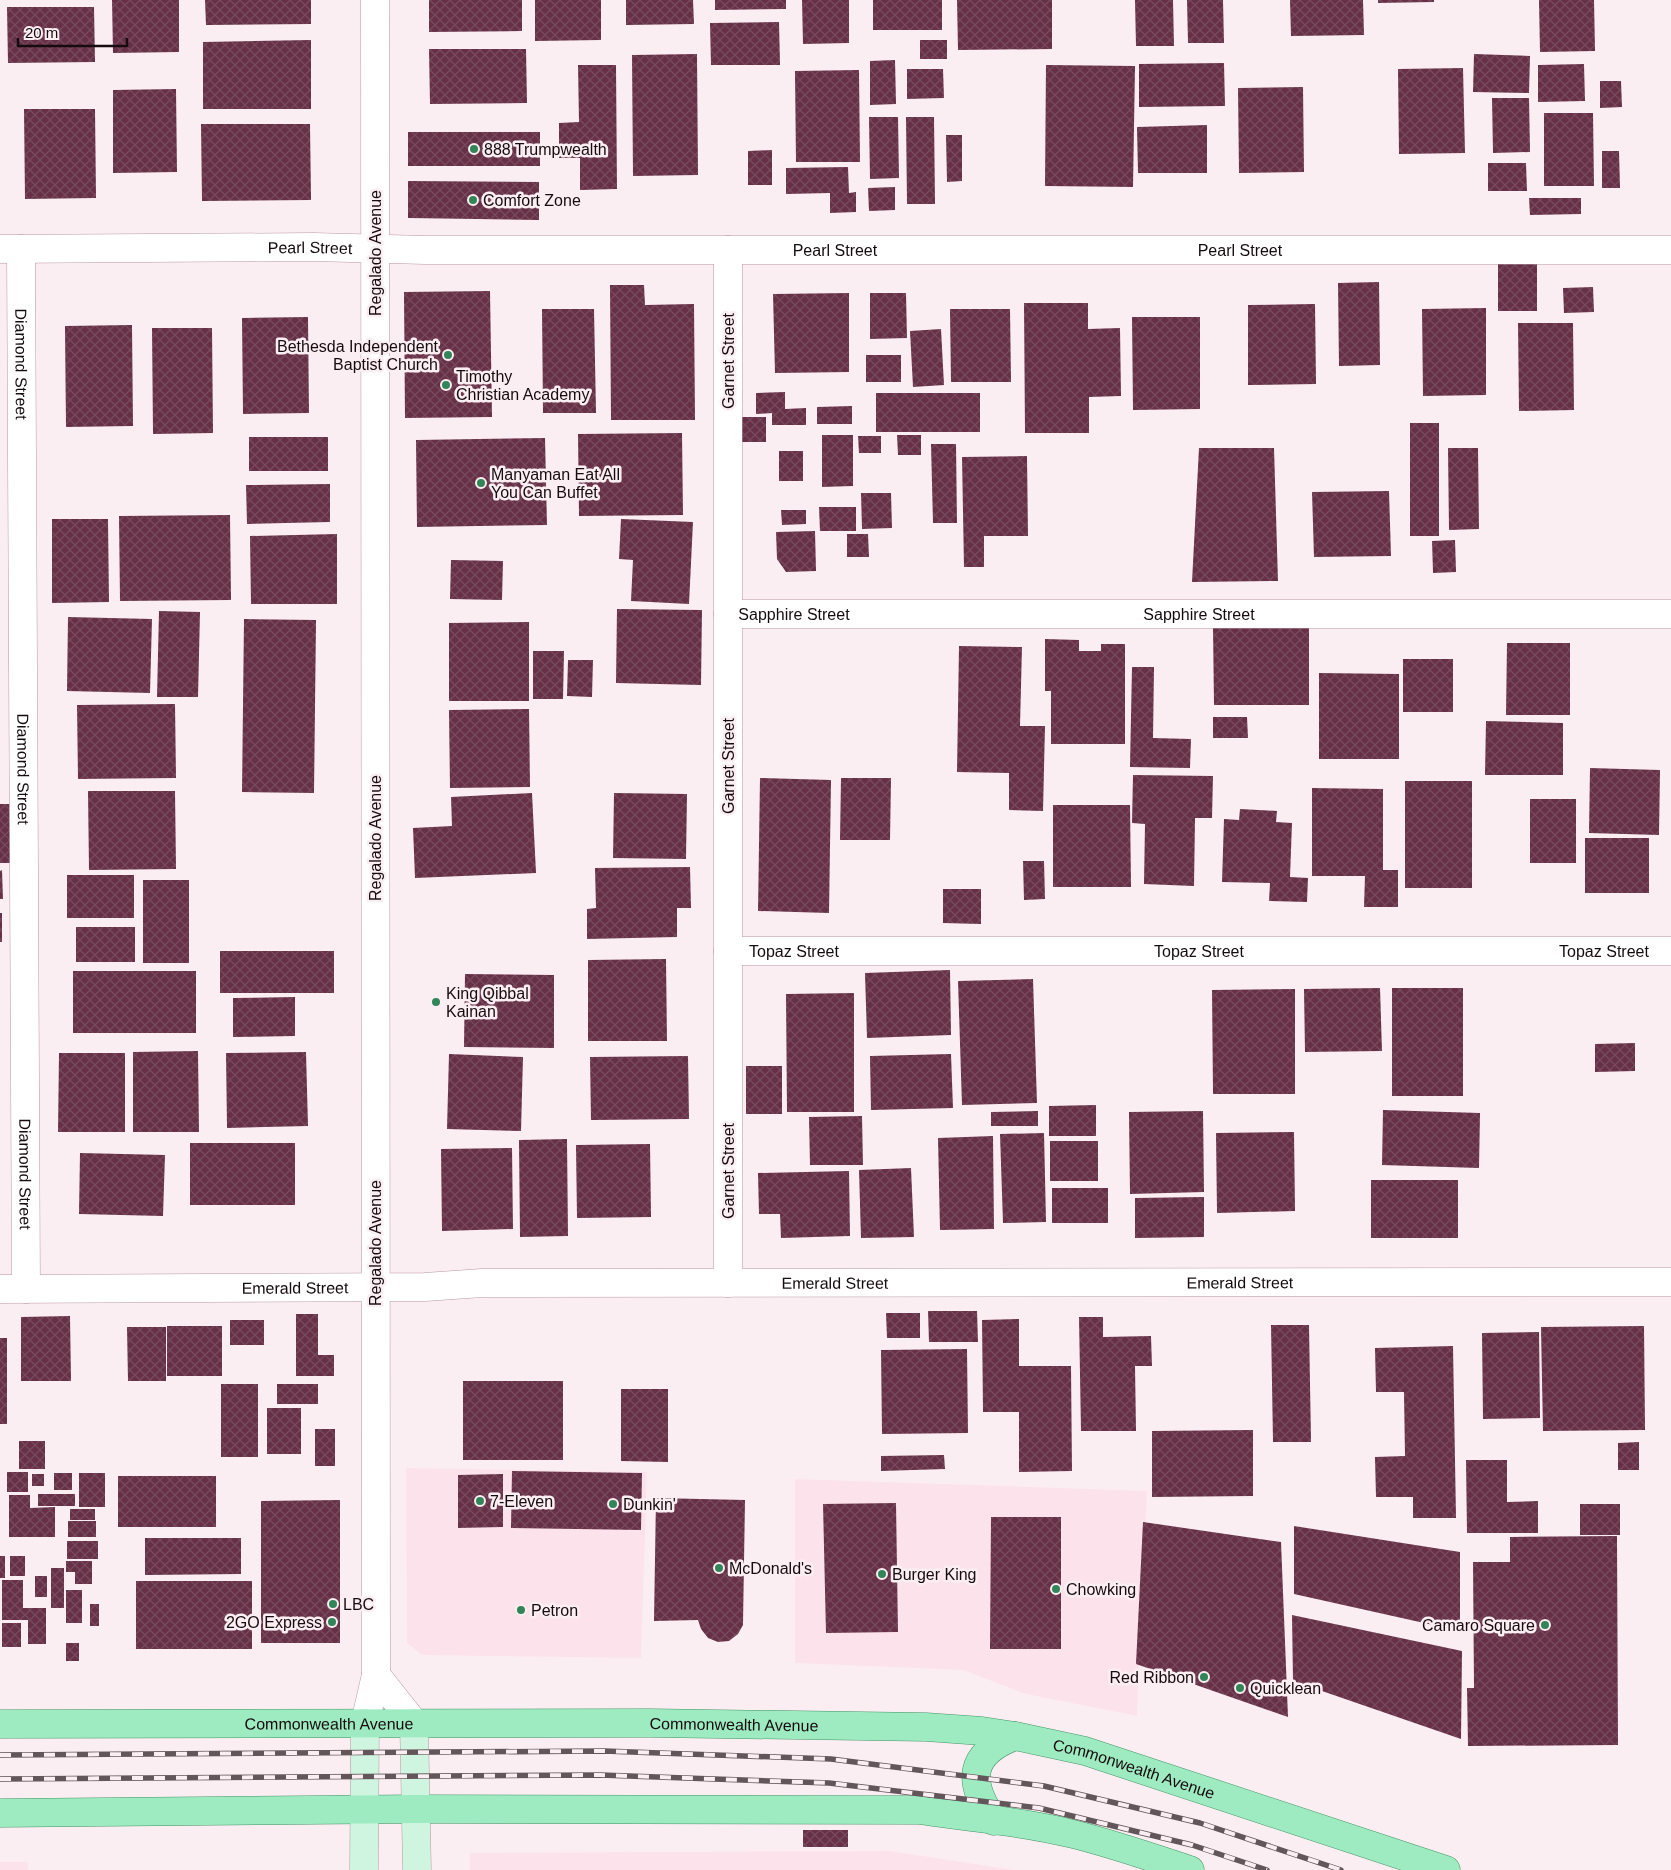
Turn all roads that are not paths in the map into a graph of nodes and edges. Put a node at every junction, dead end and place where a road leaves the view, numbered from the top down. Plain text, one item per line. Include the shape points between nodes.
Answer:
1 (375, 0) edge
2 (375, 248) junction
3 (10, 249) edge
4 (728, 250) junction
5 (1671, 250) edge
6 (11, 604) edge
7 (728, 614) junction
8 (1671, 614) edge
9 (728, 951) junction
10 (1671, 951) edge
11 (1671, 1282) edge
12 (728, 1283) junction
13 (375, 1287) junction
14 (13, 1289) edge
15 (376, 1675) junction
16 (365, 1723) junction
17 (414, 1723) junction
18 (0, 1724) edge
19 (947, 1729) junction
20 (1015, 1736) junction
21 (416, 1808) junction
22 (364, 1810) junction
23 (933, 1812) junction
24 (0, 1813) edge
25 (994, 1821) junction
26 (364, 1870) edge
27 (417, 1870) edge
28 (1190, 1870) edge
29 (1446, 1870) edge

1 - 2 street, Regalado Avenue
2 - 3 street, Pearl Street
2 - 4 street, Pearl Street
2 - 13 street, Regalado Avenue
3 - 6 street, Diamond Street
4 - 5 street, Pearl Street
4 - 7 street, Garnet Street
6 - 14 street, Diamond Street
7 - 8 street, Sapphire Street
7 - 9 street, Garnet Street
9 - 10 street, Topaz Street
9 - 12 street, Garnet Street
11 - 12 street, Emerald Street
12 - 13 street, Emerald Street via 482,1283
13 - 14 street, Emerald Street
13 - 15 street, Regalado Avenue
15 - 16 street, Regalado Avenue
15 - 17 street
16 - 17 main road, Commonwealth Avenue
16 - 18 main road, Commonwealth Avenue
16 - 22 main road, Regalado Avenue
17 - 19 main road, Commonwealth Avenue via 650,1723
17 - 21 main road
19 - 20 main road, Commonwealth Avenue
19 - 23 main road via 965,1746 970,1770 958,1795
20 - 25 main road via 990,1749 977,1767 977,1788
20 - 29 main road, Commonwealth Avenue via 1085,1751
21 - 22 main road
21 - 23 main road
21 - 27 main road
22 - 24 main road
22 - 26 main road, Regalado Avenue
23 - 25 main road
25 - 28 main road via 1072,1834

